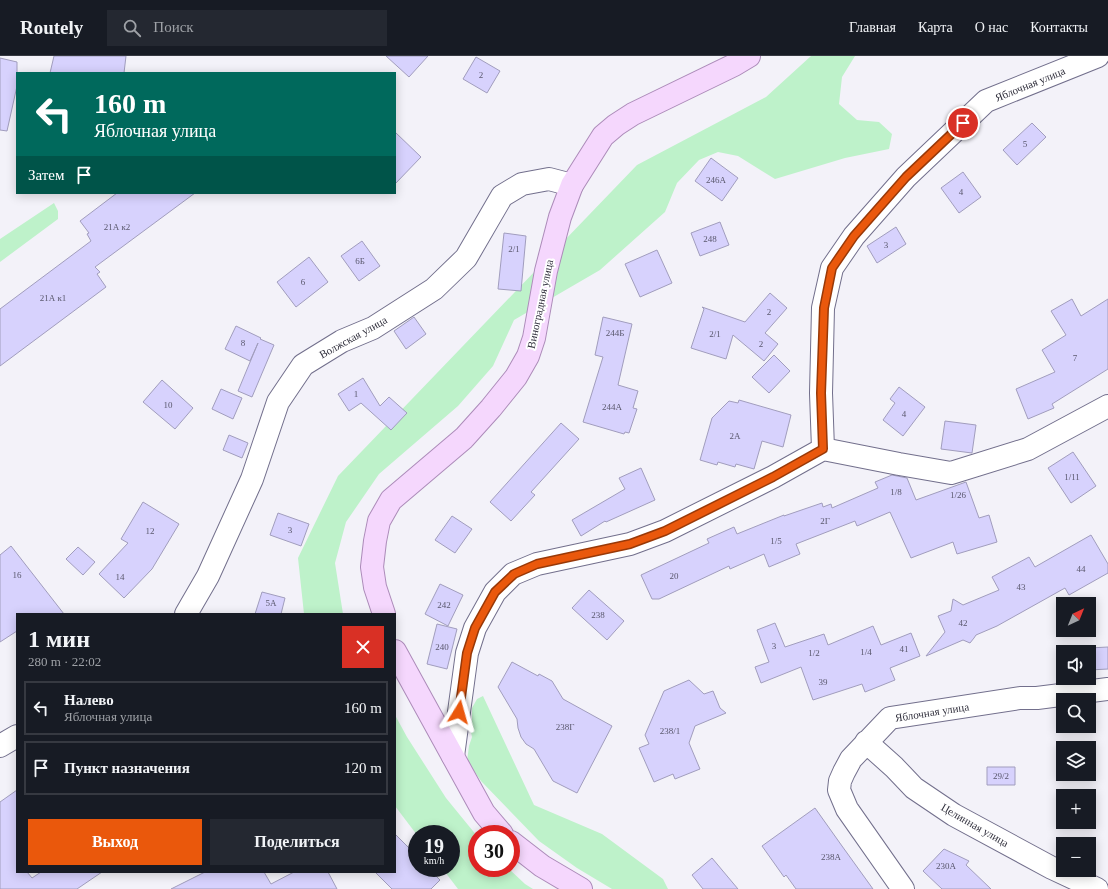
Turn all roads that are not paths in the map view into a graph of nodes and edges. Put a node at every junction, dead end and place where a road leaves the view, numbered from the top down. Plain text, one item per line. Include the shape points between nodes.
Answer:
1 (749, 56) edge
2 (1098, 56) edge
3 (572, 185) junction
4 (1108, 406) edge
5 (823, 449) junction
6 (187, 613) edge
7 (384, 613) edge
8 (396, 653) edge
9 (1108, 689) edge
10 (16, 737) edge
11 (866, 742) junction
12 (0, 746) edge
13 (453, 756) junction
14 (494, 825) edge
15 (520, 849) edge
16 (581, 889) edge
17 (903, 889) edge
18 (1097, 889) edge

1 - 3 main road, Виноградная улица via 616,125 603,136
2 - 5 street, Яблочная улица via 986,101 906,177 854,236 832,268 824,308 821,393
3 - 6 street, Волжская улица via 549,179 522,184 502,196 466,258 434,289 373,328 342,341 303,365 278,402 252,479 208,576
3 - 7 main road, Виноградная улица via 560,217 546,271 534,338 528,356 516,377 464,438 391,500 379,522 372,567 375,587
4 - 5 street via 1028,449 951,473
5 - 13 street via 665,531 630,544 537,564 514,574 495,592 475,628 467,653
8 - 13 main road
9 - 11 street, Яблочная улица via 1020,698 890,718
10 - 12 street
11 - 17 street, Яблочная улица via 847,766 839,790 847,809
11 - 18 street, Целинная улица via 914,788 954,815 1052,868
13 - 14 main road via 484,813
15 - 16 main road via 542,866

